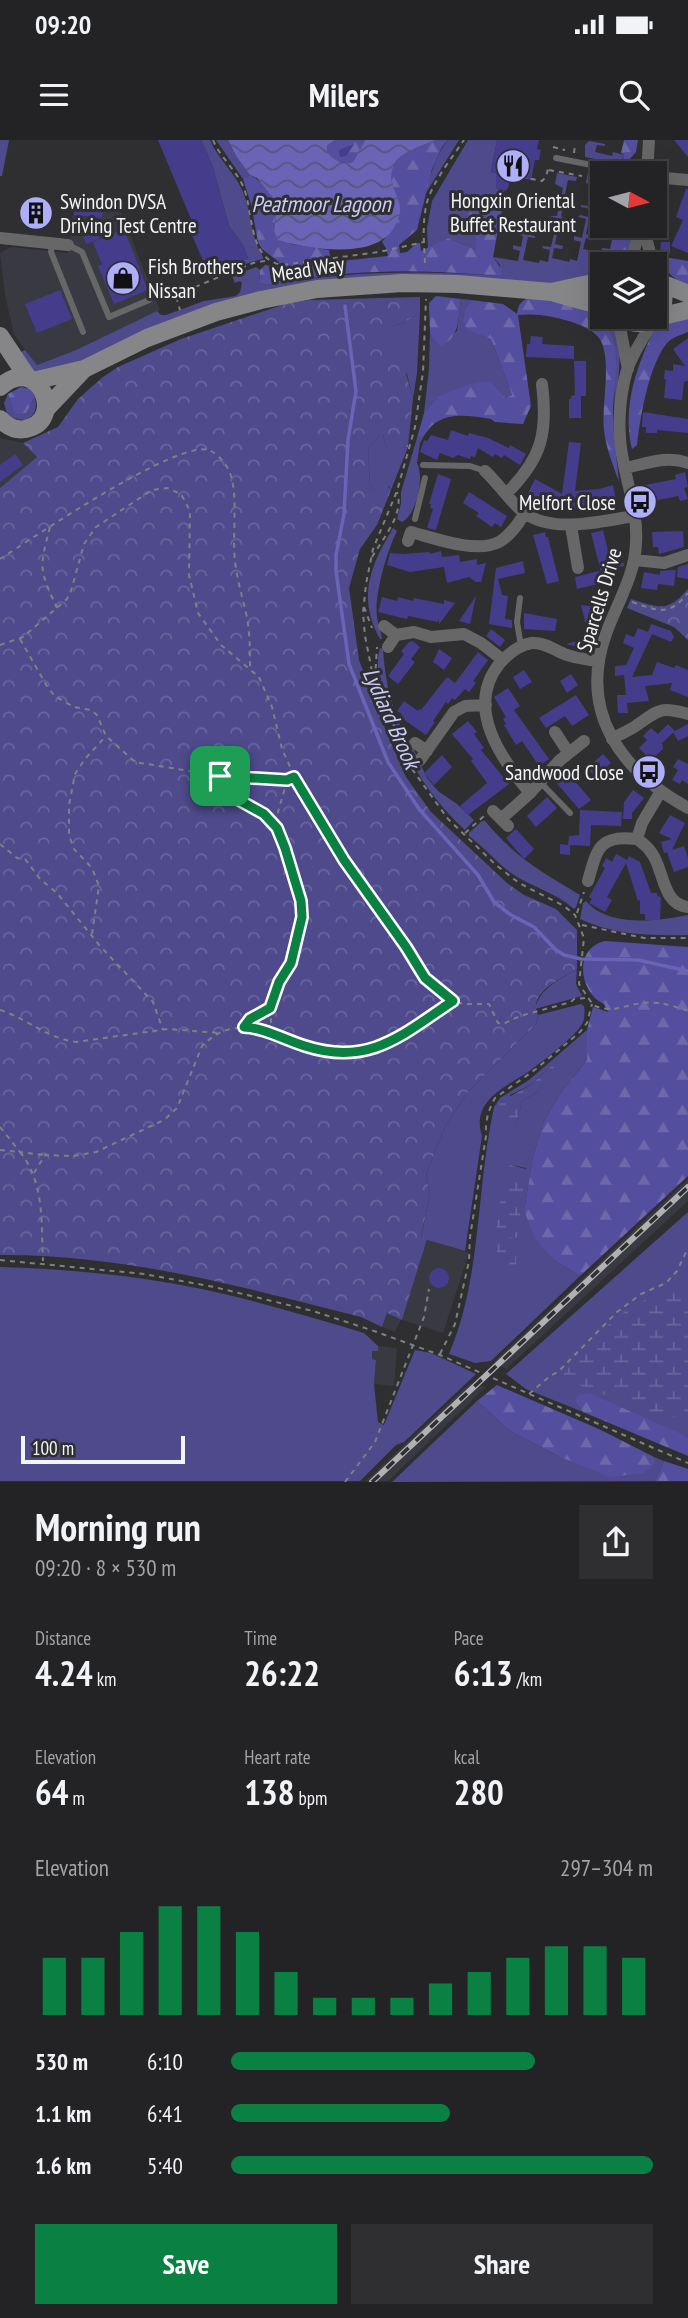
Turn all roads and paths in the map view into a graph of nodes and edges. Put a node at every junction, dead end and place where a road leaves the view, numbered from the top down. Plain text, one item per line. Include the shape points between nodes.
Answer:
1 (213, 140) edge
2 (464, 140) edge
3 (554, 140) edge
4 (649, 140) edge
5 (575, 144) dead end
6 (553, 147) dead end
7 (573, 155) dead end
8 (553, 158) joint
9 (648, 161) edge
10 (590, 165) edge
11 (548, 169) junction
12 (511, 176) dead end
13 (582, 176) dead end
14 (667, 178) edge
15 (688, 180) edge
16 (0, 238) edge
17 (424, 242) junction
18 (52, 243) junction
19 (68, 245) joint
20 (271, 260) junction
21 (425, 263) dead end
22 (667, 281) edge
23 (590, 284) edge
24 (195, 287) dead end
25 (551, 292) junction
26 (688, 294) edge
27 (149, 300) dead end
28 (590, 303) edge
29 (688, 310) edge
30 (667, 315) edge
31 (621, 329) edge
32 (648, 329) edge
33 (83, 332) dead end
34 (0, 336) edge
35 (84, 369) junction
36 (628, 369) junction
37 (31, 379) junction
38 (542, 384) dead end
39 (0, 387) edge
40 (46, 409) junction
41 (3, 425) edge
42 (688, 462) edge
43 (423, 465) dead end
44 (625, 468) junction
45 (485, 471) joint
46 (425, 478) dead end
47 (397, 491) dead end
48 (507, 493) junction
49 (525, 513) junction
50 (635, 516) junction
51 (50, 526) junction
52 (571, 526) junction
53 (411, 531) joint
54 (688, 555) edge
55 (0, 559) edge
56 (371, 559) dead end
57 (572, 560) dead end
58 (635, 560) junction
59 (688, 593) edge
60 (520, 598) dead end
61 (621, 598) junction
62 (57, 609) junction
63 (384, 626) dead end
64 (396, 635) junction
65 (20, 639) junction
66 (0, 645) edge
67 (384, 645) joint
68 (521, 646) junction
69 (503, 660) junction
70 (599, 661) junction
71 (250, 668) junction
72 (375, 681) dead end
73 (486, 705) junction
74 (688, 714) edge
75 (555, 732) dead end
76 (106, 736) junction
77 (612, 738) junction
78 (584, 741) dead end
79 (415, 743) dead end
80 (568, 752) junction
81 (220, 776) junction
82 (294, 777) junction
83 (287, 780) junction
84 (541, 782) junction
85 (661, 791) junction
86 (530, 793) junction
87 (688, 808) edge
88 (570, 813) dead end
89 (500, 819) joint
90 (277, 828) junction
91 (464, 834) dead end
92 (637, 839) junction
93 (0, 844) edge
94 (588, 881) joint
95 (688, 907) edge
96 (576, 915) dead end
97 (92, 936) junction
98 (688, 938) edge
99 (587, 998) junction
100 (453, 1001) junction
101 (592, 1004) junction
102 (270, 1008) junction
103 (0, 1010) edge
104 (688, 1011) edge
105 (244, 1027) junction
106 (163, 1030) junction
107 (220, 1033) junction
108 (272, 1034) junction
109 (0, 1127) edge
110 (0, 1150) edge
111 (20, 1152) junction
112 (45, 1155) junction
113 (34, 1173) junction
114 (688, 1248) edge
115 (0, 1260) edge
116 (43, 1262) junction
117 (429, 1289) dead end
118 (413, 1344) junction
119 (439, 1355) junction
120 (528, 1395) junction
121 (688, 1463) edge
122 (345, 1482) edge

1 - 20 path via 243,187 255,237
2 - 17 path via 430,195
3 - 6 path
4 - 9 street
5 - 7 path
8 - 10 lane
8 - 11 path
11 - 12 path via 542,181
11 - 13 path
14 - 15 street
16 - 18 street
17 - 20 path via 279,265
17 - 21 path
18 - 19 street
18 - 33 lane via 51,252
19 - 27 lane via 82,252 109,317
20 - 24 path
22 - 26 main road
23 - 25 main road, Mead Way
25 - 28 main road, Mead Way
25 - 35 main road, Mead Way via 402,283 317,289 216,312
29 - 30 main road
31 - 36 street, Sparcells Drive
32 - 36 street, Sparcells Drive
34 - 37 main road
35 - 37 main road, Mead Way
35 - 40 main road, Mead Way
36 - 44 street, Sparcells Drive via 620,419
37 - 39 main road, Mead Way via 16,377
37 - 40 main road via 44,393
38 - 48 street via 545,415 539,450
40 - 41 main road, Mead Way via 32,427
42 - 44 street via 664,460
43 - 45 lane via 470,466
44 - 50 street, Sparcells Drive
45 - 48 street
46 - 53 lane
47 - 56 path via 393,523
48 - 49 street
49 - 52 street
49 - 53 street via 505,538 485,546
50 - 52 street
50 - 58 street, Sparcells Drive
51 - 55 path
51 - 62 path via 41,569
51 - 71 path via 121,483 173,459 211,451 231,476 235,559
52 - 57 street
54 - 58 street via 664,563
58 - 61 street, Sparcells Drive
59 - 61 path via 667,611
60 - 68 lane
61 - 70 street, Sparcells Drive
62 - 65 path
62 - 71 path via 71,591 88,535 152,491 174,489 190,511 189,575 198,613 221,645
63 - 64 street
64 - 67 street
64 - 69 street via 464,634
65 - 66 path
65 - 76 path via 48,688 74,707 91,710
67 - 72 path via 375,649
68 - 69 street
68 - 70 street via 539,644
69 - 73 street via 489,683
70 - 77 street, Sparcells Drive via 600,702
71 - 82 path via 265,687
73 - 79 street via 458,709 424,756
73 - 86 street via 498,751
74 - 77 street via 660,709
75 - 80 street
76 - 81 path via 135,762
76 - 97 path via 75,774 69,805 74,849 92,868 99,886
77 - 85 street, Sparcells Drive via 628,762
78 - 80 street
80 - 84 street
81 - 83 path
81 - 90 path via 237,799 264,814
82 - 83 path
82 - 100 path via 425,978
83 - 90 path
84 - 86 street
84 - 88 lane
85 - 87 street, Sparcells Drive
85 - 92 street
86 - 89 street
89 - 91 path via 488,812
90 - 102 path via 302,917 291,963
92 - 94 street via 604,842 586,862
92 - 95 street via 653,855 671,898
93 - 97 path via 25,859
94 - 96 path
97 - 106 path via 153,1002
98 - 99 path via 644,938 581,925 579,984
99 - 100 path via 503,1024 498,1023 489,1004
99 - 101 path
100 - 108 path via 392,1042 364,1051 326,1052
101 - 104 path via 611,1010 654,1003
101 - 119 path via 580,1032 492,1103 470,1255 455,1324
102 - 105 path
102 - 108 path
103 - 106 path via 41,1032 76,1042
105 - 107 path
105 - 108 path
106 - 107 path
107 - 112 path via 202,1046 177,1108 164,1120 96,1152
109 - 111 path
110 - 111 path
111 - 112 path
111 - 113 path
112 - 113 path
113 - 116 path
114 - 120 path via 666,1283 617,1312 558,1372
115 - 116 path
116 - 118 path via 214,1286 313,1311
117 - 118 path
118 - 119 path
118 - 122 path via 375,1442
119 - 120 path
120 - 121 path

